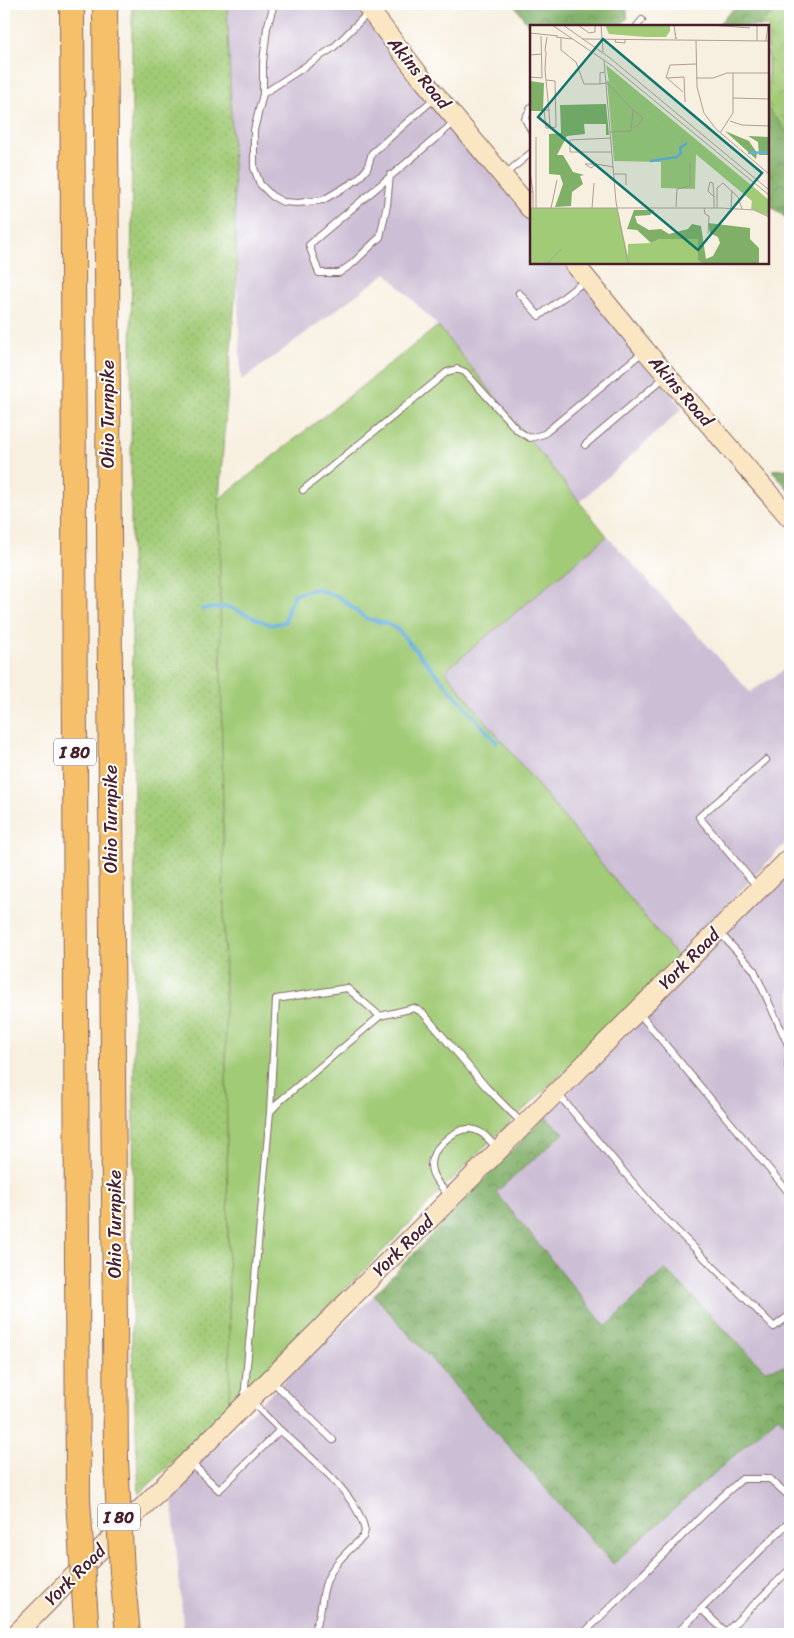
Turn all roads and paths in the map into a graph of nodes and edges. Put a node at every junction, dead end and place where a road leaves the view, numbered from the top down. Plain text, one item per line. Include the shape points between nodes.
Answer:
1 (72, 4) edge
2 (105, 4) edge
3 (274, 4) edge
4 (368, 7) edge
5 (642, 20) dead end
6 (638, 25) edge
7 (263, 94) junction
8 (437, 96) junction
9 (530, 110) edge
10 (457, 120) junction
11 (530, 128) edge
12 (530, 154) edge
13 (390, 175) junction
14 (503, 176) junction
15 (530, 209) edge
16 (575, 264) edge
17 (587, 279) junction
18 (519, 293) dead end
19 (645, 350) junction
20 (667, 375) junction
21 (585, 445) dead end
22 (303, 490) dead end
23 (790, 518) edge
24 (766, 760) dead end
25 (790, 858) edge
26 (759, 889) junction
27 (718, 931) junction
28 (637, 1011) junction
29 (380, 1016) junction
30 (790, 1049) edge
31 (790, 1069) edge
32 (556, 1093) junction
33 (270, 1112) junction
34 (524, 1125) junction
35 (499, 1150) junction
36 (790, 1194) edge
37 (451, 1198) junction
38 (790, 1315) edge
39 (271, 1379) junction
40 (247, 1403) junction
41 (280, 1430) junction
42 (333, 1440) dead end
43 (189, 1461) junction
44 (790, 1498) edge
45 (790, 1521) edge
46 (790, 1569) edge
47 (701, 1609) junction
48 (16, 1634) edge
49 (87, 1634) edge
50 (128, 1634) edge
51 (311, 1634) edge
52 (583, 1634) edge
53 (676, 1634) edge

1 - 49 highway, Ohio Turnpike / I 80, bridge via 78,1500
2 - 50 highway, Ohio Turnpike / I 80, bridge via 116,1461
3 - 7 lane via 267,28
4 - 7 lane via 333,48
4 - 8 street, Akins Road
5 - 6 lane
7 - 8 lane via 254,130 254,168 260,184 272,196 283,202 298,203 323,200 357,180 367,169 372,153
8 - 10 street, Akins Road
9 - 11 lane via 525,119
10 - 13 lane
10 - 14 street, Akins Road
12 - 14 lane
13 - 13 lane via 309,245 319,273 339,273 380,237
14 - 15 street, Akins Road
16 - 17 street, Akins Road
17 - 18 lane via 539,316
17 - 19 street, Akins Road
19 - 20 street, Akins Road
19 - 22 lane via 544,434 530,438 518,431 465,372 457,369 447,372
20 - 21 lane
20 - 23 street, Akins Road
24 - 26 lane via 699,817
25 - 26 street, York Road
26 - 27 street, York Road
27 - 28 street, York Road
27 - 30 lane via 754,970
28 - 32 street, York Road
28 - 36 lane
29 - 33 lane
29 - 33 lane via 347,988 276,999
29 - 34 lane via 414,1008 424,1012 486,1087
30 - 31 lane
32 - 34 street, York Road
32 - 38 lane via 657,1211 774,1327
33 - 40 lane
34 - 35 street, York Road
35 - 37 street, York Road
35 - 37 lane via 484,1134 471,1129 459,1130 433,1153 431,1166 434,1178
37 - 39 street, York Road
39 - 40 street, York Road
39 - 42 lane
40 - 41 lane
40 - 43 street, York Road
41 - 43 lane via 219,1490
41 - 51 lane via 330,1476 359,1512 365,1531 330,1572 324,1586 322,1614
43 - 48 street, York Road
44 - 52 lane via 770,1479 742,1479
45 - 47 lane
46 - 47 lane via 726,1632
47 - 53 lane

